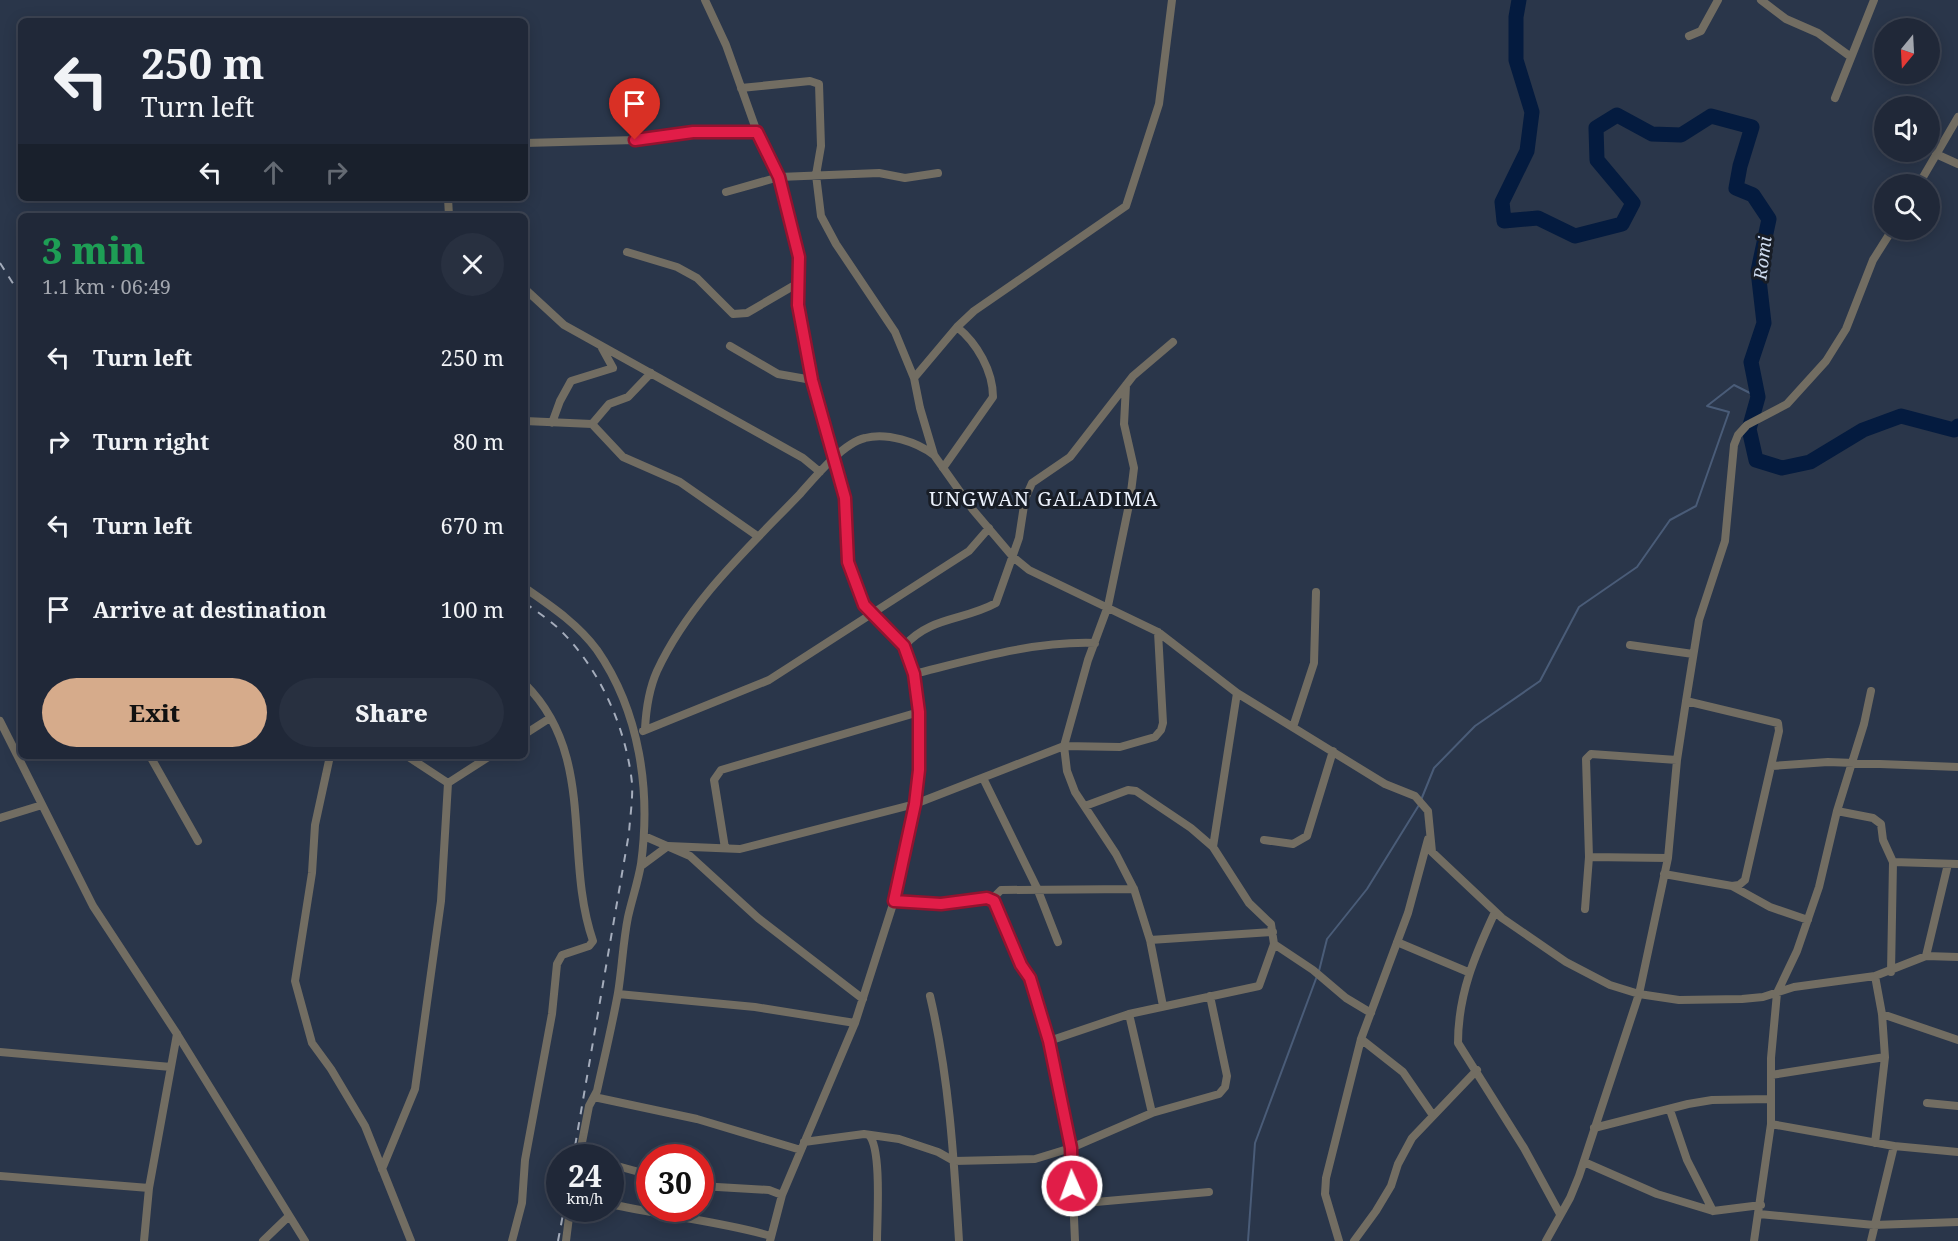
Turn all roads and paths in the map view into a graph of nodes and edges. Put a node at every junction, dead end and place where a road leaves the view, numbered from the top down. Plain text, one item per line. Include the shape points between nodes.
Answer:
1 (705, 0) edge
2 (1172, 0) edge
3 (1718, 0) edge
4 (1761, 0) edge
5 (1874, 0) edge
6 (1689, 36) dead end
7 (1851, 57) junction
8 (741, 88) junction
9 (1835, 98) dead end
10 (1958, 117) edge
11 (757, 132) junction
12 (528, 143) edge
13 (1940, 147) edge
14 (1940, 156) edge
15 (1958, 164) edge
16 (938, 173) dead end
17 (816, 175) junction
18 (779, 177) junction
19 (726, 192) dead end
20 (1886, 240) edge
21 (627, 252) dead end
22 (800, 282) junction
23 (528, 292) edge
24 (957, 327) junction
25 (1173, 342) dead end
26 (601, 346) junction
27 (730, 346) dead end
28 (651, 373) junction
29 (914, 378) junction
30 (812, 380) junction
31 (1126, 385) junction
32 (528, 421) edge
33 (552, 423) junction
34 (592, 424) junction
35 (934, 455) junction
36 (834, 458) junction
37 (943, 468) junction
38 (820, 472) junction
39 (988, 528) junction
40 (756, 535) junction
41 (1013, 557) junction
42 (528, 590) edge
43 (1316, 592) dead end
44 (1108, 606) junction
45 (872, 615) junction
46 (1158, 632) junction
47 (1095, 643) junction
48 (1630, 645) dead end
49 (904, 646) junction
50 (1693, 654) junction
51 (914, 674) junction
52 (528, 687) edge
53 (1871, 691) dead end
54 (1237, 693) junction
55 (1686, 701) junction
56 (919, 712) junction
57 (550, 718) junction
58 (0, 721) edge
59 (1293, 727) junction
60 (645, 729) junction
61 (528, 732) edge
62 (637, 739) junction
63 (1064, 746) junction
64 (1333, 751) junction
65 (18, 757) edge
66 (19, 759) edge
67 (152, 759) edge
68 (329, 759) edge
69 (411, 759) edge
70 (485, 759) edge
71 (1677, 760) junction
72 (1853, 764) junction
73 (1772, 766) junction
74 (1958, 767) edge
75 (983, 778) junction
76 (448, 783) junction
77 (915, 804) junction
78 (42, 805) junction
79 (1085, 806) junction
80 (1837, 811) junction
81 (0, 818) edge
82 (1429, 834) junction
83 (644, 836) junction
84 (1264, 840) dead end
85 (198, 841) dead end
86 (668, 846) junction
87 (1213, 847) junction
88 (725, 848) junction
89 (1589, 857) junction
90 (1668, 858) junction
91 (1893, 862) junction
92 (1948, 864) junction
93 (1958, 864) edge
94 (641, 866) junction
95 (1664, 874) junction
96 (1732, 886) junction
97 (1037, 888) junction
98 (1134, 889) junction
99 (992, 899) junction
100 (894, 901) junction
101 (1584, 909) dead end
102 (1495, 912) junction
103 (1808, 920) junction
104 (1273, 932) junction
105 (1150, 940) junction
106 (1058, 942) dead end
107 (1397, 942) junction
108 (1274, 944) junction
109 (1926, 956) junction
110 (1958, 957) edge
111 (1468, 972) junction
112 (1891, 972) junction
113 (1875, 976) junction
114 (1777, 993) junction
115 (618, 994) junction
116 (1639, 994) junction
117 (930, 996) dead end
118 (1210, 996) junction
119 (863, 999) junction
120 (1163, 1006) junction
121 (1371, 1013) junction
122 (1130, 1014) junction
123 (1882, 1014) junction
124 (855, 1023) junction
125 (177, 1034) junction
126 (1361, 1039) junction
127 (1958, 1040) edge
128 (1049, 1041) junction
129 (0, 1052) edge
130 (1885, 1058) junction
131 (171, 1067) junction
132 (1477, 1070) junction
133 (1771, 1075) junction
134 (594, 1097) junction
135 (1771, 1099) junction
136 (1927, 1103) dead end
137 (1958, 1106) edge
138 (1671, 1110) junction
139 (1152, 1113) junction
140 (1432, 1114) junction
141 (1771, 1124) junction
142 (1594, 1128) junction
143 (869, 1135) junction
144 (1875, 1143) junction
145 (583, 1144) edge
146 (802, 1146) junction
147 (1894, 1146) junction
148 (1071, 1148) junction
149 (1958, 1152) edge
150 (954, 1161) junction
151 (1584, 1162) junction
152 (382, 1169) junction
153 (0, 1176) edge
154 (714, 1186) edge
155 (149, 1188) junction
156 (1209, 1192) dead end
157 (782, 1195) junction
158 (1073, 1204) junction
159 (624, 1207) edge
160 (1760, 1210) junction
161 (1713, 1211) junction
162 (1560, 1214) junction
163 (289, 1216) junction
164 (568, 1222) edge
165 (1958, 1222) edge
166 (1874, 1225) junction
167 (771, 1239) edge
168 (1548, 1240) edge
169 (144, 1241) edge
170 (263, 1241) edge
171 (305, 1241) edge
172 (411, 1241) edge
173 (512, 1241) edge
174 (566, 1241) edge
175 (877, 1241) edge
176 (958, 1241) edge
177 (1075, 1241) edge
178 (1339, 1241) edge
179 (1354, 1241) edge
180 (1754, 1241) edge
181 (1871, 1241) edge

1 - 8 street
2 - 24 street via 1159,104 1126,206 1002,291
3 - 6 street via 1701,31
4 - 7 street
5 - 7 street
7 - 9 street
8 - 11 street
8 - 17 street via 810,81 819,84 821,146
10 - 13 street
11 - 12 street via 693,132 635,140
11 - 18 street
14 - 15 street
16 - 17 street via 905,178 879,173
17 - 18 street
17 - 29 street via 821,216 895,332
18 - 19 street
18 - 22 street via 799,257
20 - 50 street via 1873,260 1846,329 1826,360 1787,404 1746,425 1738,435 1725,541 1699,620
21 - 22 street via 687,272 733,314 747,313
22 - 30 street via 798,305
23 - 26 street via 564,325
24 - 29 street
24 - 37 street via 972,339 991,380 993,398
25 - 31 street
26 - 28 street
26 - 33 street via 613,368 572,381
27 - 30 street via 778,374
28 - 34 street via 628,396 609,404
28 - 38 street via 803,458
29 - 35 street
30 - 36 street
31 - 41 street via 1070,457 1032,483
31 - 44 street via 1124,424 1134,468
32 - 33 street
33 - 34 street
34 - 40 street via 623,457 681,482
35 - 36 street via 925,448 881,437 863,438
35 - 37 street
36 - 38 street
36 - 45 street via 845,498 848,562 856,590
37 - 39 street
38 - 40 street
39 - 41 street
39 - 45 street via 969,551
40 - 60 street via 706,595 657,671
41 - 44 street via 1029,570
41 - 49 street via 996,603 929,625
42 - 62 street via 565,616 597,650 622,698
43 - 59 street via 1314,663
44 - 46 street
44 - 47 street
45 - 49 street
45 - 60 street via 769,680 669,723
46 - 54 street
46 - 63 street via 1161,730 1155,737 1120,747
47 - 51 street via 1065,642 1026,648
47 - 63 street
48 - 50 street
49 - 51 street
50 - 55 street
51 - 56 street
52 - 57 street
53 - 72 street
54 - 59 street
54 - 87 street
55 - 71 street
55 - 73 street via 1778,723
56 - 77 street
56 - 88 street via 721,770 714,780
57 - 61 street
57 - 173 street via 564,744 572,779 579,832 578,876 593,941 562,955 557,964 552,1014 525,1160 522,1203
58 - 65 street
59 - 64 street
60 - 62 street
62 - 83 street via 644,777
63 - 75 street
63 - 79 street via 1075,792
64 - 82 street via 1385,784 1415,796 1428,811
64 - 84 street via 1307,836 1293,844
66 - 78 street
67 - 85 street
68 - 152 street via 315,825 312,873 295,981 312,1043 365,1126
69 - 76 street
70 - 76 street
71 - 89 street via 1591,754 1586,759
71 - 90 street
72 - 73 street
72 - 74 street
72 - 80 street
73 - 96 street via 1745,880
75 - 77 street
75 - 97 street
76 - 152 street via 441,901 415,1089
77 - 88 street via 752,847
77 - 100 street
78 - 81 street
78 - 125 street via 93,906
79 - 87 street via 1128,790 1136,791
79 - 98 street
80 - 91 street via 1877,819
80 - 103 street
82 - 102 street via 1432,852
82 - 107 street
83 - 86 street
83 - 94 street
86 - 88 street
86 - 94 street
86 - 119 street via 690,856 758,918
87 - 104 street
89 - 90 street
89 - 101 street
90 - 95 street
91 - 92 street
91 - 112 street
92 - 93 street
92 - 109 street
94 - 115 street via 628,917
95 - 96 street
95 - 116 street
96 - 103 street via 1770,907
97 - 98 street
97 - 99 street via 1001,890
97 - 106 street
98 - 105 street
99 - 100 street via 941,904
99 - 128 street via 1030,978
100 - 119 street
102 - 111 street
102 - 116 street via 1566,962 1610,985
103 - 114 street
104 - 105 street
104 - 108 street
105 - 120 street
107 - 111 street
107 - 121 street
108 - 118 street via 1259,986
108 - 121 street
109 - 110 street
109 - 112 street
111 - 132 street via 1458,1043
112 - 113 street
113 - 114 street via 1794,987
113 - 123 street
114 - 116 street via 1742,999 1678,1000
114 - 133 street
115 - 124 street via 755,1007
115 - 134 street
116 - 142 street
117 - 150 street via 940,1038
118 - 120 street
118 - 139 street via 1227,1076 1225,1087 1219,1094
119 - 124 street
120 - 122 street
121 - 126 street
122 - 128 street
122 - 139 street
123 - 127 street
123 - 130 street
124 - 146 street
125 - 131 street
125 - 163 street
126 - 140 street via 1403,1072
126 - 178 street via 1326,1178 1325,1194
128 - 148 street
129 - 131 street
130 - 133 street
130 - 144 street
131 - 155 street
132 - 140 street
132 - 162 street
133 - 135 street
134 - 145 street
134 - 146 street
135 - 138 street via 1712,1100
135 - 141 street
136 - 137 street
138 - 142 street
138 - 161 street via 1687,1160
139 - 148 street
140 - 179 street via 1412,1138 1386,1195
141 - 144 street
141 - 160 street
142 - 151 street
143 - 146 street
143 - 150 street via 899,1139
143 - 175 street via 875,1159
144 - 147 street
146 - 157 street
147 - 149 street
147 - 166 street
148 - 150 street via 1035,1159
148 - 158 street
150 - 176 street
151 - 161 street via 1657,1194
151 - 162 street
152 - 172 street
153 - 155 street
154 - 157 street via 770,1190
155 - 169 street
156 - 158 street
157 - 167 street
158 - 177 street
159 - 167 street via 739,1227
160 - 161 street
160 - 166 street
160 - 180 street
162 - 168 street
163 - 170 street
163 - 171 street
164 - 174 street
165 - 166 street
166 - 181 street

